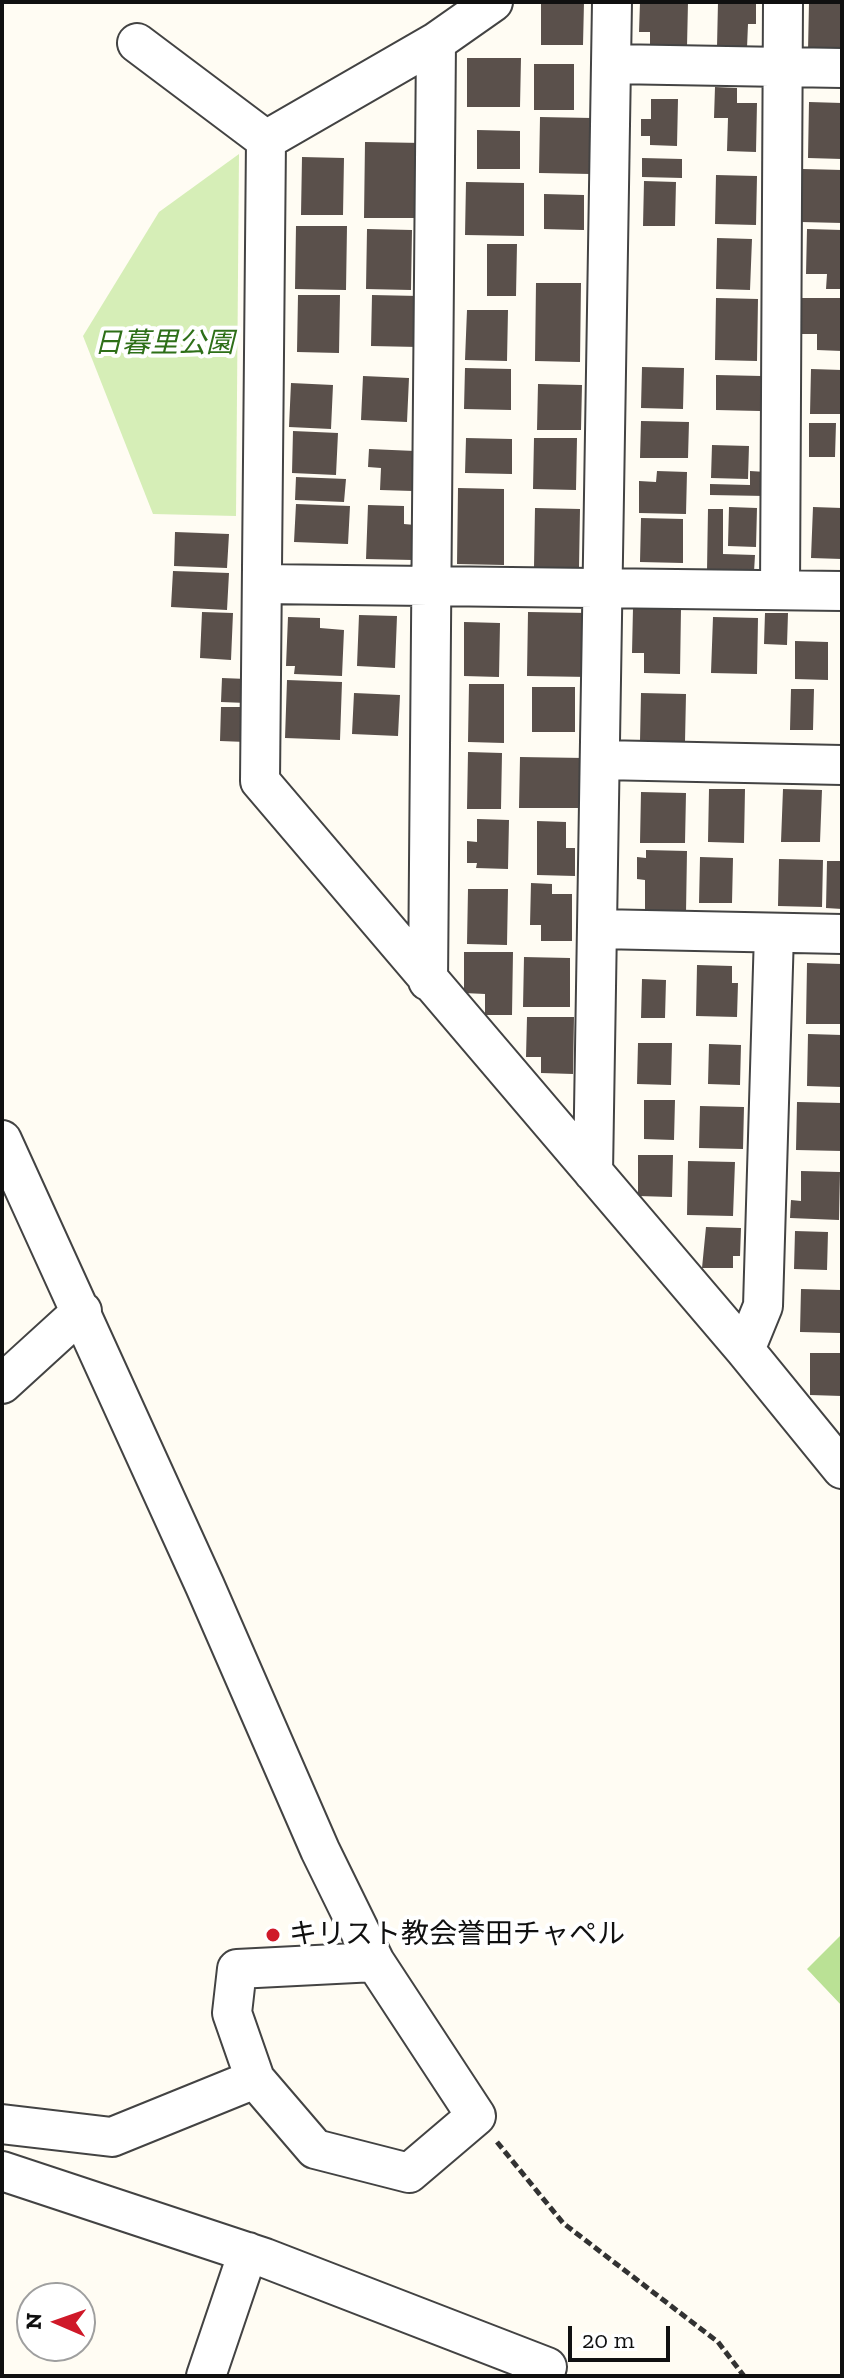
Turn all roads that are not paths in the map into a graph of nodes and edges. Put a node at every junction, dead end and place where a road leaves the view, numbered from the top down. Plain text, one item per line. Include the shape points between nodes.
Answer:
1 (493, 2) edge
2 (612, 2) edge
3 (783, 2) edge
4 (436, 42) junction
5 (137, 43) dead end
6 (611, 64) junction
7 (783, 67) junction
8 (842, 68) edge
9 (266, 140) junction
10 (262, 584) junction
11 (431, 586) junction
12 (602, 588) junction
13 (780, 590) junction
14 (842, 591) edge
15 (600, 760) junction
16 (842, 765) edge
17 (597, 929) junction
18 (774, 933) junction
19 (842, 934) edge
20 (428, 981) junction
21 (2, 1140) edge
22 (593, 1172) junction
23 (82, 1311) junction
24 (745, 1350) junction
25 (2, 1384) edge
26 (837, 1454) edge
27 (375, 1962) junction
28 (255, 2079) junction
29 (2, 2124) edge
30 (2, 2171) edge
31 (248, 2252) junction
32 (547, 2367) dead end
33 (206, 2376) edge

1 - 4 street
2 - 6 street
3 - 7 street
4 - 9 street
4 - 11 street
5 - 9 street
6 - 7 street
6 - 12 street
7 - 8 street
7 - 13 street
9 - 10 street
10 - 11 street
10 - 20 street via 260,781
11 - 12 street
11 - 20 street
12 - 13 street
12 - 15 street
13 - 14 street
15 - 16 street
15 - 17 street
17 - 18 street
17 - 22 street
18 - 19 street
18 - 24 street via 763,1306
20 - 22 street
21 - 23 street
22 - 24 street
23 - 25 street
23 - 27 street
24 - 26 street
27 - 28 street via 237,1969 232,2013
27 - 28 street via 476,2116 409,2173 315,2149
28 - 29 street via 112,2137
30 - 31 street
31 - 32 street
31 - 33 street

